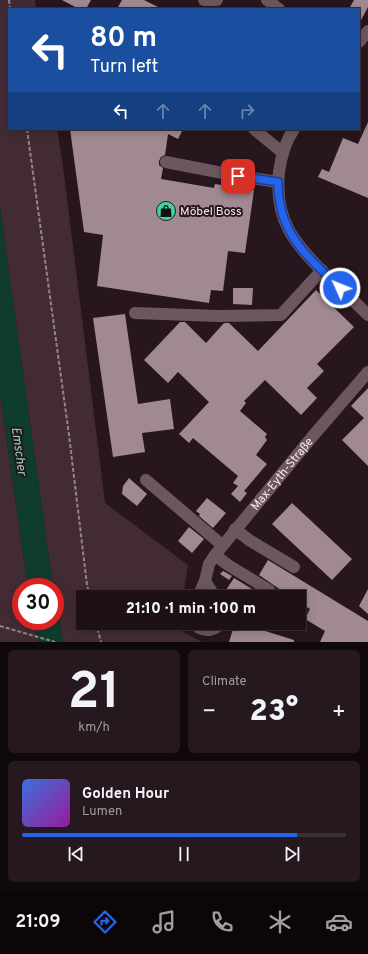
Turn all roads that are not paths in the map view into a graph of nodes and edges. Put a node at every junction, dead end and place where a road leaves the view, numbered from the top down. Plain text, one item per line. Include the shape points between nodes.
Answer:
1 (204, 0) edge
2 (217, 0) edge
3 (267, 0) edge
4 (278, 8) edge
5 (368, 32) edge
6 (360, 41) edge
7 (255, 130) edge
8 (294, 130) edge
9 (283, 153) junction
10 (166, 162) dead end
11 (278, 182) junction
12 (322, 270) junction
13 (135, 313) dead end
14 (368, 315) edge
15 (368, 372) edge
16 (146, 480) dead end
17 (235, 530) junction
18 (219, 550) junction
19 (294, 567) dead end
20 (205, 581) junction
21 (201, 590) edge
22 (211, 590) edge
23 (269, 590) dead end

1 - 2 street
3 - 4 street
5 - 6 street
7 - 9 street
8 - 9 street
9 - 11 street
10 - 11 street
11 - 12 street via 280,206 288,230 299,247
12 - 13 street via 281,315
12 - 14 street
15 - 17 street, Max-Eyth-Straße
16 - 18 street
17 - 18 street, Max-Eyth-Straße
17 - 19 street
18 - 20 street, Max-Eyth-Straße via 209,564
18 - 23 street via 228,564
20 - 21 street, Max-Eyth-Straße
20 - 22 street

